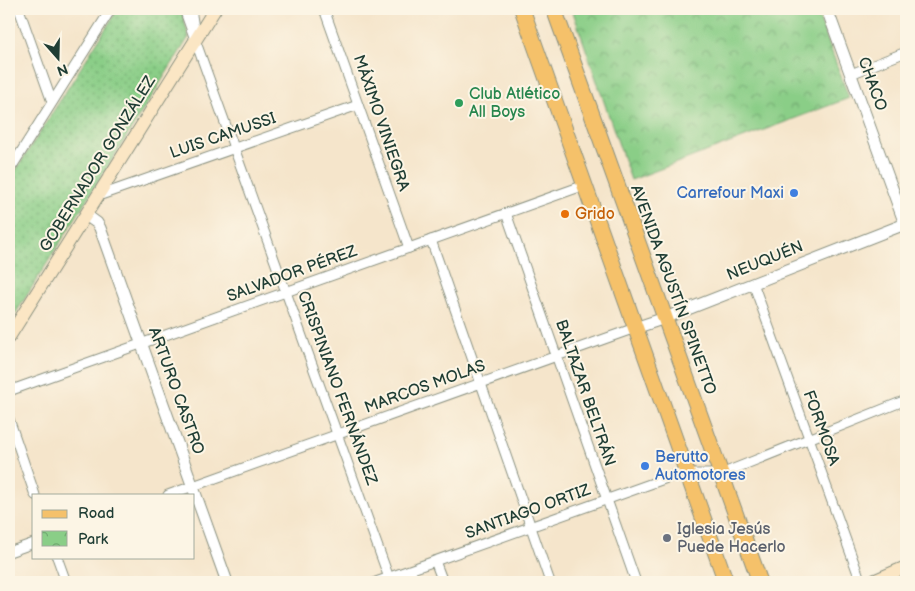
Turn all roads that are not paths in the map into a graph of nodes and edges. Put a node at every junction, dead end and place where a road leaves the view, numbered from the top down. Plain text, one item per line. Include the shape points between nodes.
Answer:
1 (19, 9) edge
2 (111, 9) edge
3 (184, 9) edge
4 (191, 9) edge
5 (215, 9) edge
6 (324, 9) edge
7 (522, 9) edge
8 (554, 9) edge
9 (827, 9) edge
10 (195, 40) junction
11 (906, 52) edge
12 (851, 74) junction
13 (52, 102) junction
14 (358, 105) junction
15 (234, 148) junction
16 (9, 171) edge
17 (585, 185) junction
18 (98, 196) junction
19 (506, 213) junction
20 (86, 215) junction
21 (906, 225) edge
22 (431, 240) junction
23 (409, 248) junction
24 (753, 284) junction
25 (286, 292) junction
26 (665, 318) junction
27 (636, 328) junction
28 (9, 337) edge
29 (142, 344) junction
30 (556, 356) junction
31 (481, 383) junction
32 (9, 391) edge
33 (906, 400) edge
34 (9, 419) edge
35 (338, 434) junction
36 (809, 438) junction
37 (687, 473) junction
38 (721, 474) junction
39 (193, 486) junction
40 (35, 494) edge
41 (171, 494) edge
42 (607, 500) junction
43 (531, 527) junction
44 (32, 544) edge
45 (9, 552) edge
46 (57, 558) edge
47 (435, 561) junction
48 (906, 567) edge
49 (389, 578) junction
50 (66, 582) edge
51 (228, 582) edge
52 (376, 582) edge
53 (443, 582) edge
54 (550, 582) edge
55 (636, 582) edge
56 (726, 582) edge
57 (760, 582) edge
58 (861, 582) edge
59 (871, 582) edge

1 - 13 street
2 - 13 street
3 - 10 street, CRISPINIANO FERNÁNDEZ
4 - 10 street, CRISPINIANO FERNÁNDEZ
5 - 10 main road, GOBERNADOR GONZÁLEZ
6 - 14 street, MÁXIMO VINIEGRA
7 - 17 main road
8 - 26 main road, AVENIDA AGUSTÍN SPINETTO
9 - 12 street, CHACO
10 - 15 street, CRISPINIANO FERNÁNDEZ
10 - 18 main road, GOBERNADOR GONZÁLEZ
11 - 12 street
12 - 21 street, CHACO
13 - 16 street
14 - 15 street, LUIS CAMUSSI
14 - 23 street, MÁXIMO VINIEGRA
15 - 18 street, LUIS CAMUSSI
15 - 25 street, CRISPINIANO FERNÁNDEZ
17 - 19 street, SALVADOR PÉREZ
17 - 27 main road
18 - 20 main road, GOBERNADOR GONZÁLEZ
19 - 22 street, SALVADOR PÉREZ
19 - 30 street, BALTAZAR BELTRÁN
20 - 28 main road, GOBERNADOR GONZÁLEZ
20 - 29 street, ARTURO CASTRO via 100,228
21 - 24 street, NEUQUÉN
22 - 23 street, SALVADOR PÉREZ
22 - 31 street
23 - 25 street, SALVADOR PÉREZ
24 - 26 street, NEUQUÉN
24 - 36 street, FORMOSA
25 - 29 street, SALVADOR PÉREZ
25 - 35 street, CRISPINIANO FERNÁNDEZ
26 - 27 street, NEUQUÉN
26 - 38 main road, AVENIDA AGUSTÍN SPINETTO
27 - 30 street, MARCOS MOLAS
27 - 37 main road
29 - 32 street, SALVADOR PÉREZ
29 - 39 street, ARTURO CASTRO
30 - 31 street, MARCOS MOLAS
30 - 42 street, BALTAZAR BELTRÁN
31 - 35 street, MARCOS MOLAS
31 - 43 street
33 - 36 street
34 - 40 street
35 - 39 street, MARCOS MOLAS
35 - 49 street, CRISPINIANO FERNÁNDEZ
36 - 38 street
36 - 58 street, FORMOSA
37 - 38 street, SANTIAGO ORTIZ
37 - 42 street, SANTIAGO ORTIZ
37 - 56 main road
38 - 57 main road, AVENIDA AGUSTÍN SPINETTO
39 - 41 street, MARCOS MOLAS
39 - 51 street, ARTURO CASTRO
42 - 43 street, SANTIAGO ORTIZ
42 - 55 street, BALTAZAR BELTRÁN
43 - 47 street, SANTIAGO ORTIZ
43 - 54 street
44 - 45 street
46 - 50 street
47 - 49 street, SANTIAGO ORTIZ
47 - 53 street
48 - 59 main road
49 - 52 street, SANTIAGO ORTIZ

